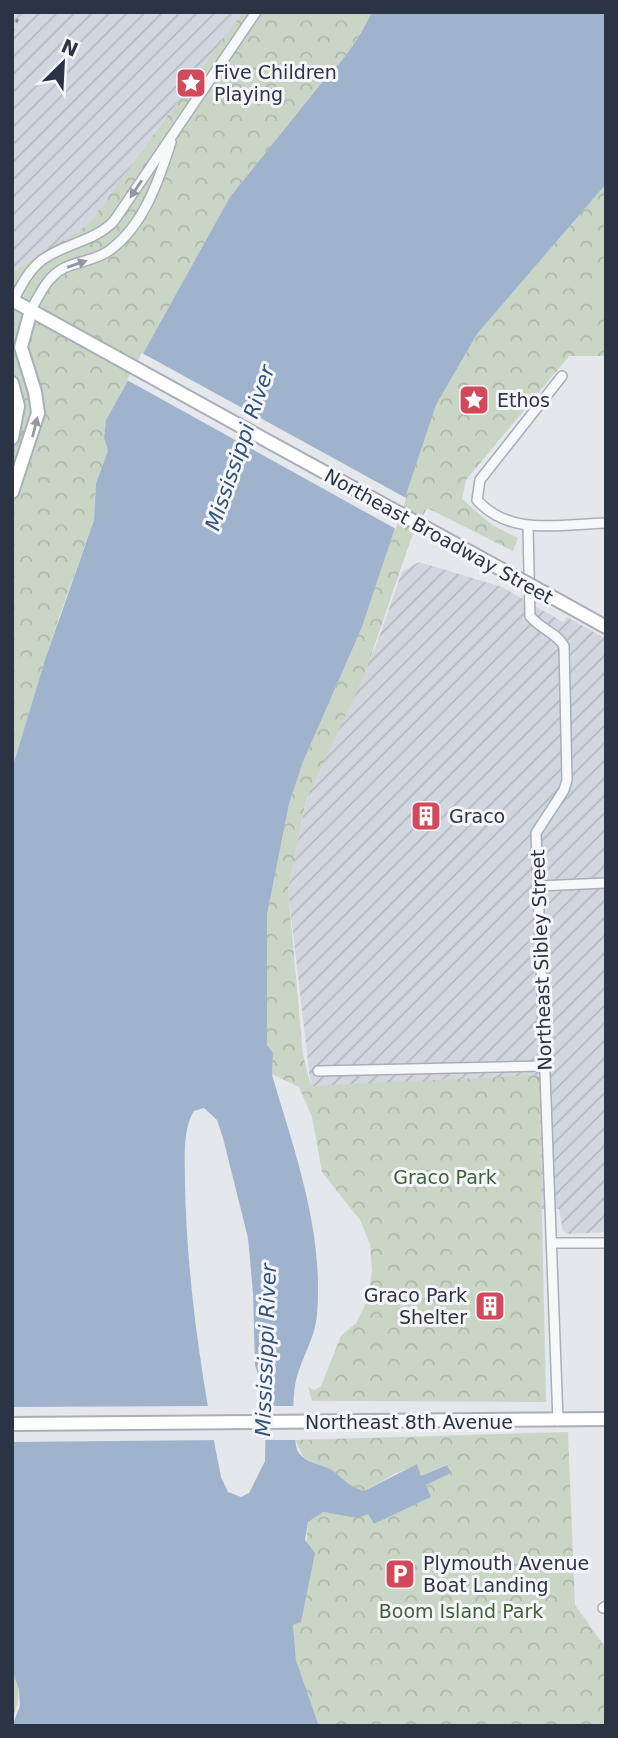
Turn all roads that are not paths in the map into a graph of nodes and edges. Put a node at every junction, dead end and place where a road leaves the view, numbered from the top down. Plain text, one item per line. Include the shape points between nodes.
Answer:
1 (256, 12) edge
2 (174, 132) junction
3 (12, 301) edge
4 (31, 310) junction
5 (562, 376) dead end
6 (12, 383) edge
7 (12, 438) edge
8 (12, 492) edge
9 (606, 523) edge
10 (528, 526) junction
11 (606, 627) edge
12 (606, 883) edge
13 (538, 886) junction
14 (544, 1066) junction
15 (318, 1071) dead end
16 (553, 1243) junction
17 (606, 1243) edge
18 (606, 1419) edge
19 (558, 1420) junction
20 (12, 1424) edge

1 - 2 street
2 -> 3 street via 102,233 42,260
4 -> 2 street via 49,279 109,251 128,232 156,187
3 - 4 main road, Northeast Broadway Street
8 -> 4 main road via 38,412 21,347
4 - 11 main road, Northeast Broadway Street, bridge
5 - 10 street via 476,487 482,506 515,525
6 - 7 main road via 18,406
9 - 10 street
10 - 13 street, Northeast Sibley Street via 530,616 564,646 567,780 536,833
12 - 13 street
13 - 14 street, Northeast Sibley Street
14 - 15 street
14 - 16 street, Northeast Sibley Street
16 - 17 street
16 - 19 street, Northeast Sibley Street
18 - 19 main road, Northeast 8th Avenue
19 - 20 main road, Northeast 8th Avenue

